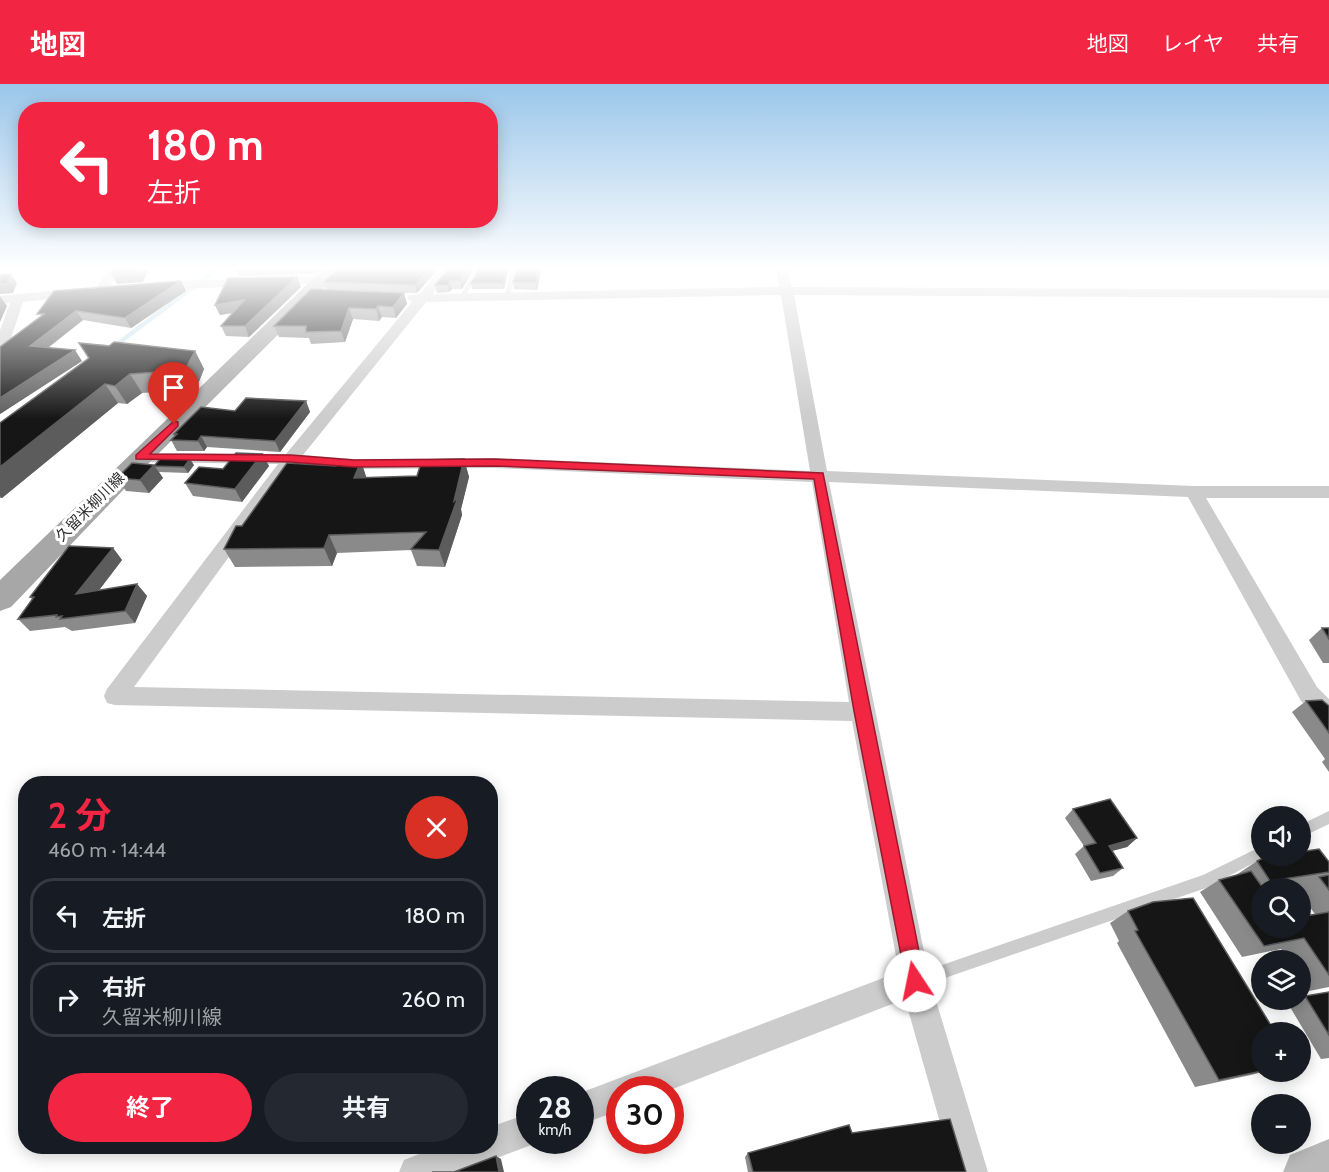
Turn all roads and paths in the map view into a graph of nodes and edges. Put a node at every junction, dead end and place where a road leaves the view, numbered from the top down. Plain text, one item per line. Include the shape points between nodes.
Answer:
1 (11, 318) edge
2 (289, 318) edge
3 (407, 318) edge
4 (792, 318) edge
5 (0, 350) edge
6 (140, 457) junction
7 (291, 459) junction
8 (819, 476) junction
9 (1194, 492) junction
10 (1329, 492) edge
11 (0, 599) edge
12 (862, 711) junction
13 (1329, 714) edge
14 (1329, 817) edge
15 (1311, 826) edge
16 (1251, 858) edge
17 (915, 981) junction
18 (667, 1076) edge
19 (516, 1134) edge
20 (498, 1141) edge
21 (463, 1154) edge
22 (1329, 1163) edge
23 (416, 1172) edge
24 (971, 1172) edge
25 (1307, 1172) edge

1 - 5 street
2 - 6 main road, 久留米柳川線
3 - 7 street
4 - 8 street
6 - 7 street
6 - 11 main road, 久留米柳川線
7 - 8 street
7 - 12 street via 115,696
8 - 9 street
8 - 12 street
9 - 10 street
9 - 13 street via 1309,694
12 - 17 street
14 - 15 lane
16 - 17 lane via 1206,881
17 - 18 street
17 - 24 street
19 - 20 street
21 - 23 street
22 - 25 main road

